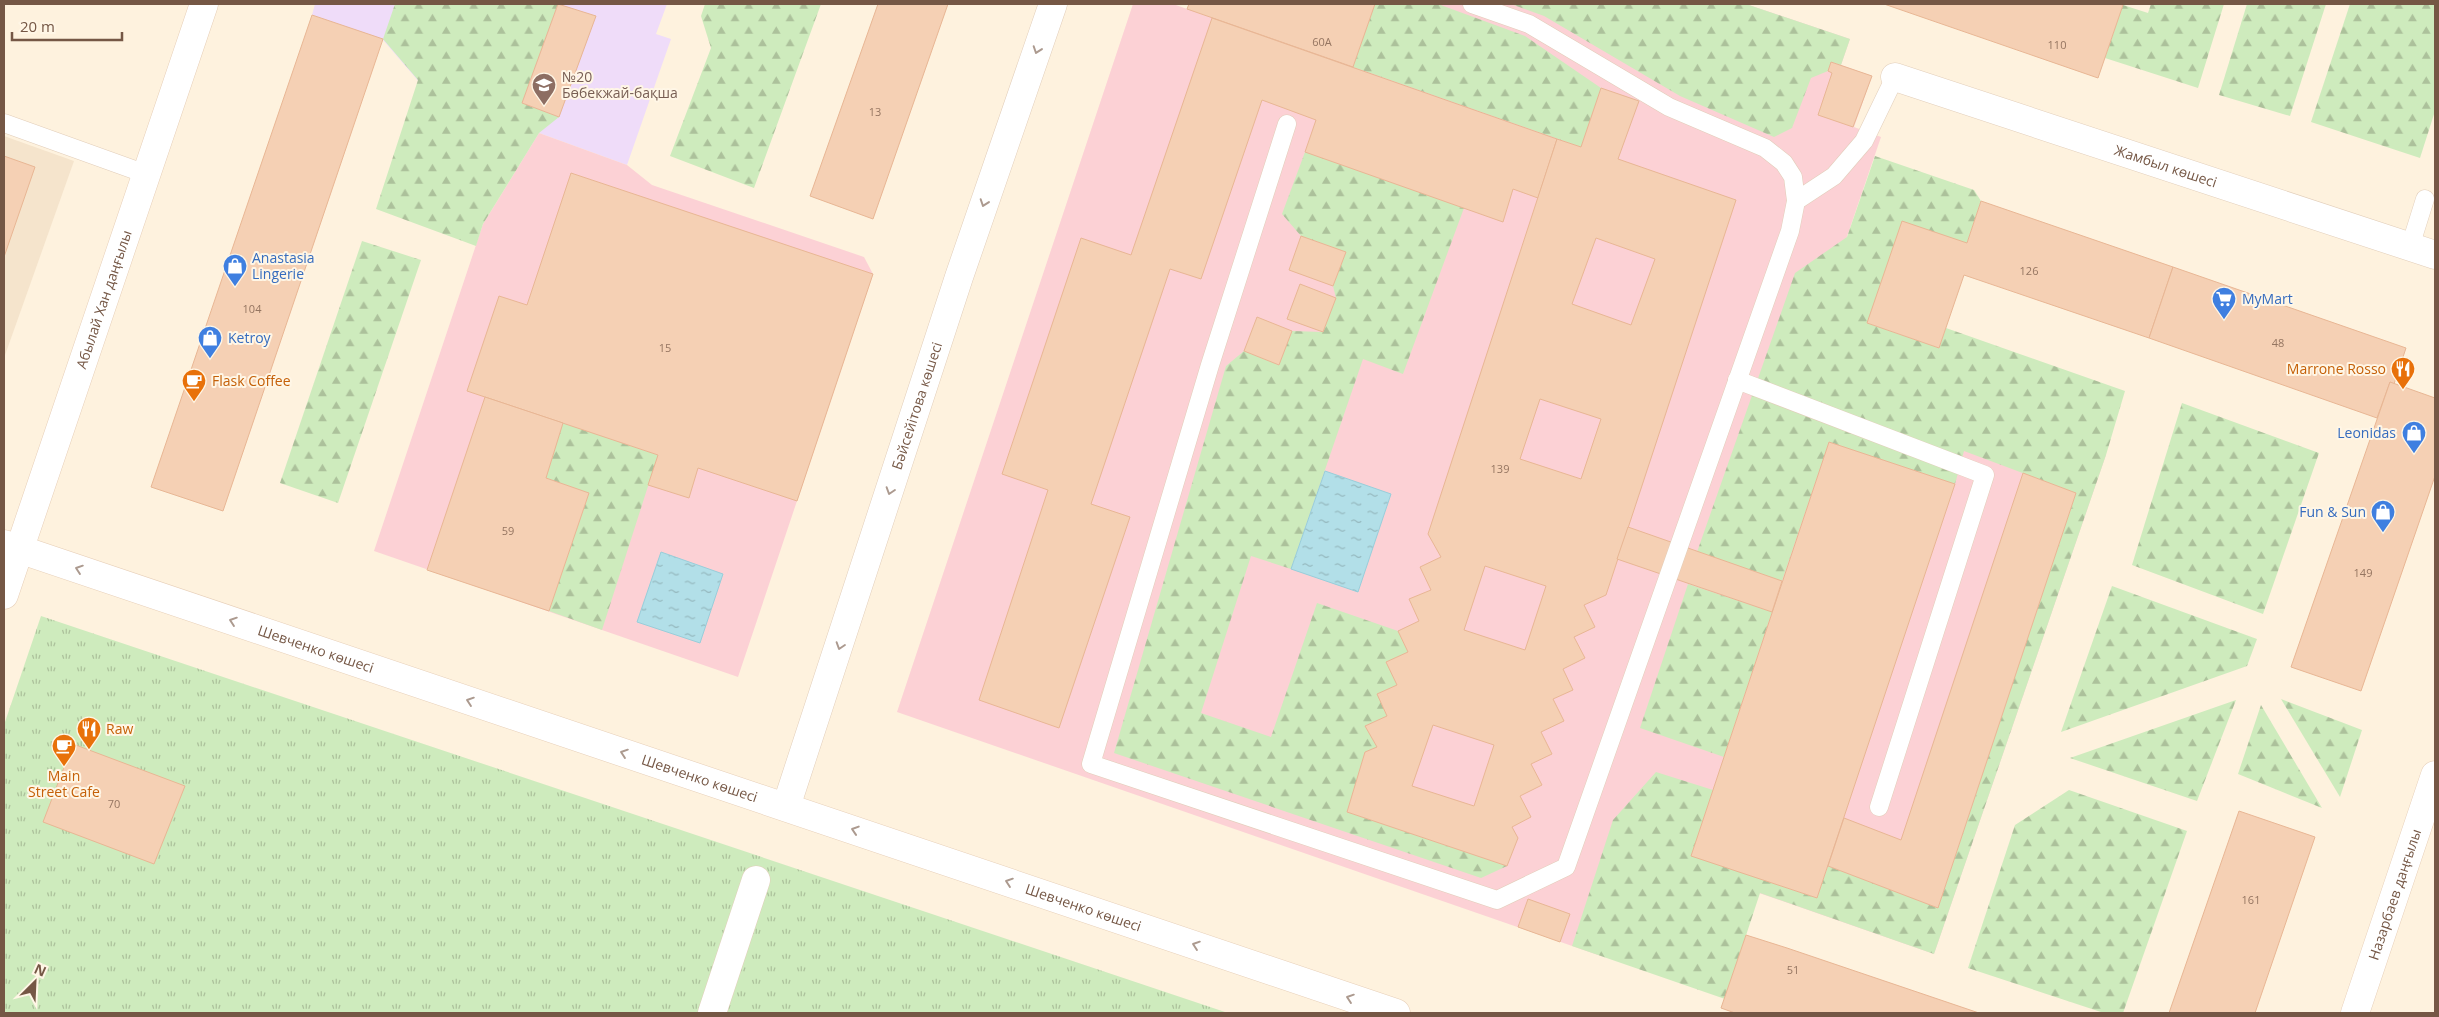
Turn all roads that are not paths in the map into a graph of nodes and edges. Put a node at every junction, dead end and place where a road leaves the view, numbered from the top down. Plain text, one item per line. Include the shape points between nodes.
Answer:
1 (204, 4) edge
2 (1053, 4) edge
3 (1472, 4) edge
4 (1895, 77) joint
5 (4, 123) edge
6 (1287, 124) dead end
7 (146, 174) junction
8 (2425, 199) dead end
9 (1796, 201) junction
10 (2410, 247) junction
11 (2435, 255) edge
12 (1737, 380) junction
13 (11, 546) edge
14 (4, 595) edge
15 (2435, 775) edge
16 (786, 807) junction
17 (1879, 807) dead end
18 (756, 880) dead end
19 (712, 1013) edge
20 (1396, 1013) edge
21 (2355, 1013) edge

1 - 7 street, Абылай Хан даңғылы
2 -> 16 street, Бәйсейітова көшесі via 959,277
3 - 9 lane via 1528,24 1669,107 1765,148 1784,163 1792,177
4 - 9 lane via 1864,141 1834,176
4 - 10 street, Жамбыл көшесі
5 - 7 lane
6 - 12 lane via 1210,365 1091,764 1497,900 1566,867
7 - 13 street, Абылай Хан даңғылы
8 - 10 lane
9 - 12 lane via 1790,231
10 - 11 street, Жамбыл көшесі
12 - 17 lane via 1986,475
13 - 14 street, Абылай Хан даңғылы
16 -> 13 street, Шевченко көшесі
15 - 21 street, Назарбаев даңғылы
20 -> 16 street, Шевченко көшесі
18 - 19 street

